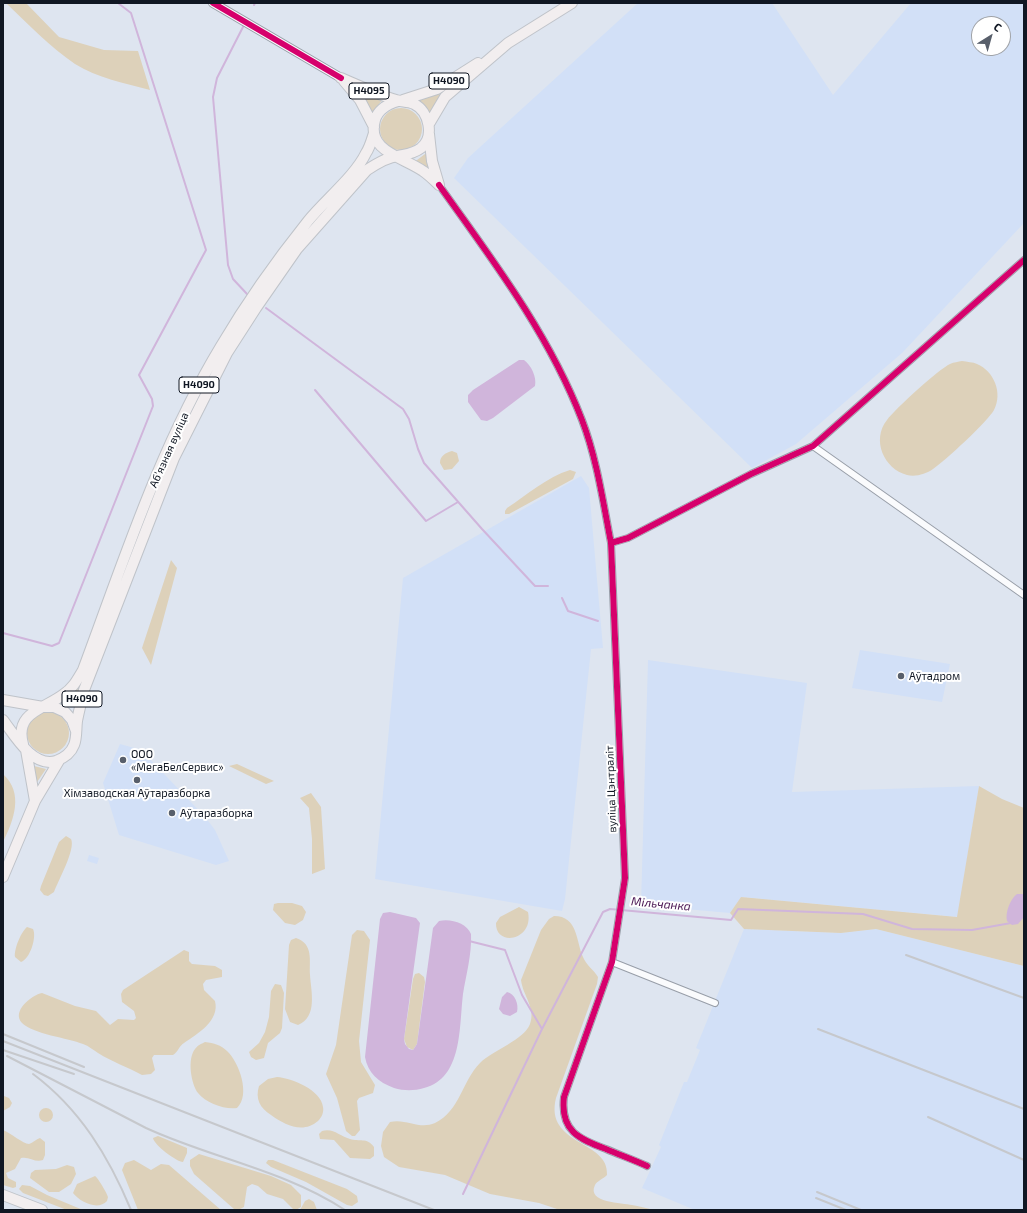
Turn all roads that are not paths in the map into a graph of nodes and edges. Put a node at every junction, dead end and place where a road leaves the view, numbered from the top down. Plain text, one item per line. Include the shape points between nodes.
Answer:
1 (213, 3) edge
2 (572, 3) edge
3 (494, 54) junction
4 (342, 78) junction
5 (400, 100) junction
6 (429, 129) junction
7 (374, 130) junction
8 (397, 156) junction
9 (439, 185) junction
10 (1024, 260) edge
11 (813, 446) junction
12 (610, 543) junction
13 (1024, 595) edge
14 (3, 700) edge
15 (43, 707) junction
16 (3, 720) edge
17 (76, 731) junction
18 (25, 748) junction
19 (60, 759) junction
20 (35, 801) junction
21 (3, 877) edge
22 (612, 962) junction
23 (715, 1003) dead end
24 (648, 1166) dead end
25 (3, 1195) edge
26 (42, 1210) edge

1 - 4 street, Н4095
2 - 3 main road, Н4090
3 - 5 main road, Н4090 via 437,89
3 - 6 main road, Н4090 via 445,97
4 - 5 main road, Н4095 via 367,90
4 - 7 main road, Н4095 via 360,100
5 - 6 main road via 414,104 424,112
5 - 7 main road, Н4090 via 381,109 376,117
6 - 8 main road, Н4090 via 422,147 411,154
6 - 9 main road via 432,160
7 - 8 main road via 382,148
7 - 15 main road, Абʼязная вуліца / Н4090 via 366,154 358,166 309,220 276,262 225,340 165,454 126,551 83,670 74,686
8 - 9 main road via 423,171
8 - 17 main road, Абʼязная вуліца / Н4090 via 367,170 326,214 285,266 227,353 174,458 84,690
9 - 12 street, вуліца Цэнтраліт via 533,322 555,360 582,421 592,454
10 - 11 street
11 - 12 street via 751,474 628,538
11 - 13 street
12 - 22 street, вуліца Цэнтраліт via 624,862
14 - 15 main road
15 - 17 main road, Н4090 via 54,707 64,712 72,720
15 - 18 main road, Н4090 via 35,710 24,722 21,734
16 - 18 main road
17 - 19 main road, Н4090 via 74,745 69,753
18 - 19 main road via 38,760 53,762
18 - 20 main road, Н4090
19 - 20 main road, Н4090
20 - 21 main road, Н4090
22 - 23 street
22 - 24 street, вуліца Цэнтраліт via 564,1097 562,1110 571,1130 581,1139
25 - 26 main road

